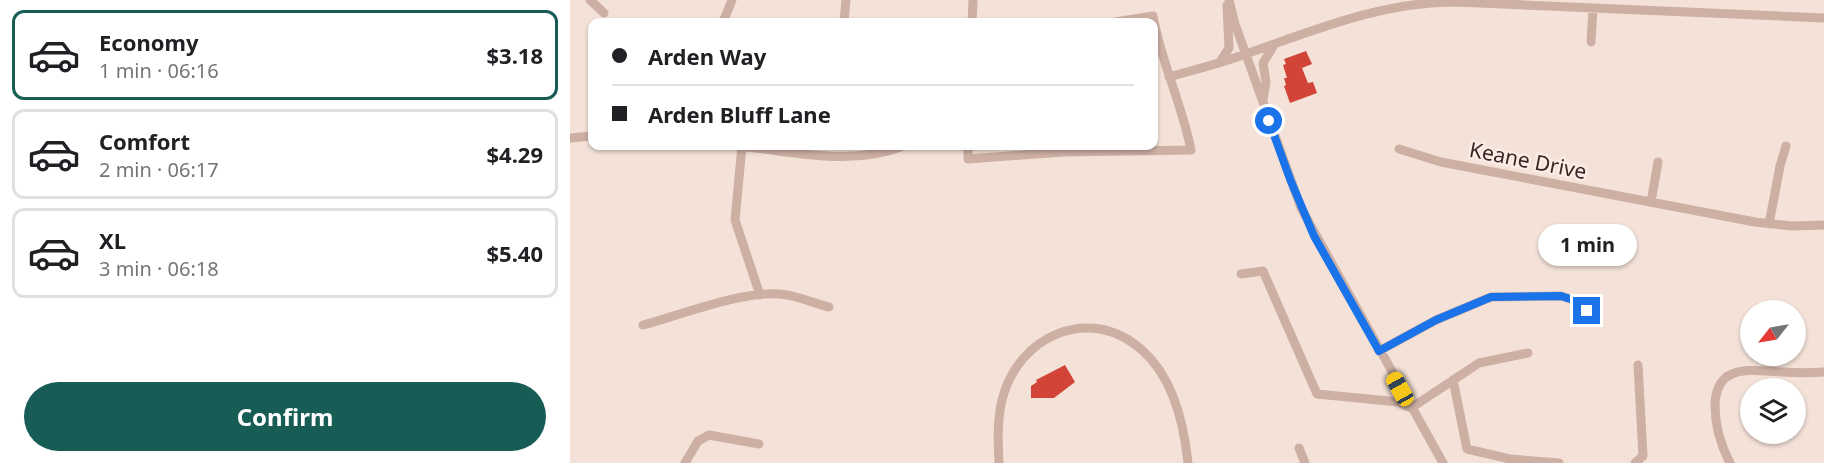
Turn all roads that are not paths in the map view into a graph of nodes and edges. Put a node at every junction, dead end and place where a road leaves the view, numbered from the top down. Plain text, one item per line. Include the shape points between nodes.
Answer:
1 (590, 0) edge
2 (732, 0) edge
3 (846, 0) edge
4 (973, 0) edge
5 (1229, 0) edge
6 (1593, 8) junction
7 (604, 13) dead end
8 (725, 18) edge
9 (844, 18) edge
10 (972, 18) edge
11 (1824, 18) edge
12 (1158, 35) edge
13 (1277, 42) junction
14 (1591, 42) dead end
15 (1245, 54) junction
16 (1220, 63) junction
17 (1169, 76) junction
18 (1262, 102) junction
19 (588, 136) edge
20 (570, 138) edge
21 (1786, 146) dead end
22 (1399, 149) dead end
23 (742, 150) edge
24 (780, 150) edge
25 (837, 150) edge
26 (889, 150) edge
27 (968, 150) edge
28 (836, 156) junction
29 (1658, 162) dead end
30 (1650, 202) junction
31 (1769, 224) junction
32 (1824, 225) edge
33 (1241, 274) dead end
34 (760, 295) junction
35 (829, 307) dead end
36 (1587, 311) dead end
37 (643, 325) dead end
38 (1379, 351) junction
39 (1528, 353) dead end
40 (1638, 365) dead end
41 (1824, 372) edge
42 (1453, 380) junction
43 (1411, 408) junction
44 (759, 444) dead end
45 (1299, 448) dead end
46 (685, 463) edge
47 (999, 463) edge
48 (1188, 463) edge
49 (1305, 463) edge
50 (1443, 463) edge
51 (1559, 463) edge
52 (1635, 463) edge
53 (1730, 463) edge

1 - 7 street
2 - 8 street
3 - 9 street
4 - 10 street
5 - 15 street
5 - 16 street via 1230,48
6 - 11 street
6 - 13 street via 1413,4 1359,14
6 - 14 street
12 - 17 street
13 - 15 street
13 - 18 street via 1263,63 1266,82
15 - 16 street
15 - 18 street
16 - 17 street
17 - 27 street via 1191,150 1064,152 968,159
18 - 38 street via 1301,208
19 - 20 street
21 - 31 street
22 - 30 street, Keane Drive via 1441,162
23 - 34 street via 735,220
24 - 28 street
25 - 28 street
26 - 28 street via 872,155
29 - 30 street
30 - 31 street, Keane Drive
31 - 32 street, Keane Drive
33 - 43 street via 1263,271 1317,394 1399,402
34 - 35 street via 793,296
34 - 37 street
36 - 38 street via 1580,302 1561,296 1491,297 1436,320
38 - 43 street
39 - 42 street via 1479,363
40 - 52 street via 1643,456
41 - 53 street via 1742,370 1725,379 1716,396 1715,417
42 - 43 street
42 - 51 street via 1467,448 1510,459
43 - 50 street
44 - 46 street via 709,435 698,441
45 - 49 street
47 - 48 street via 999,412 1013,370 1037,344 1056,333 1085,328 1120,336 1154,363 1178,412

